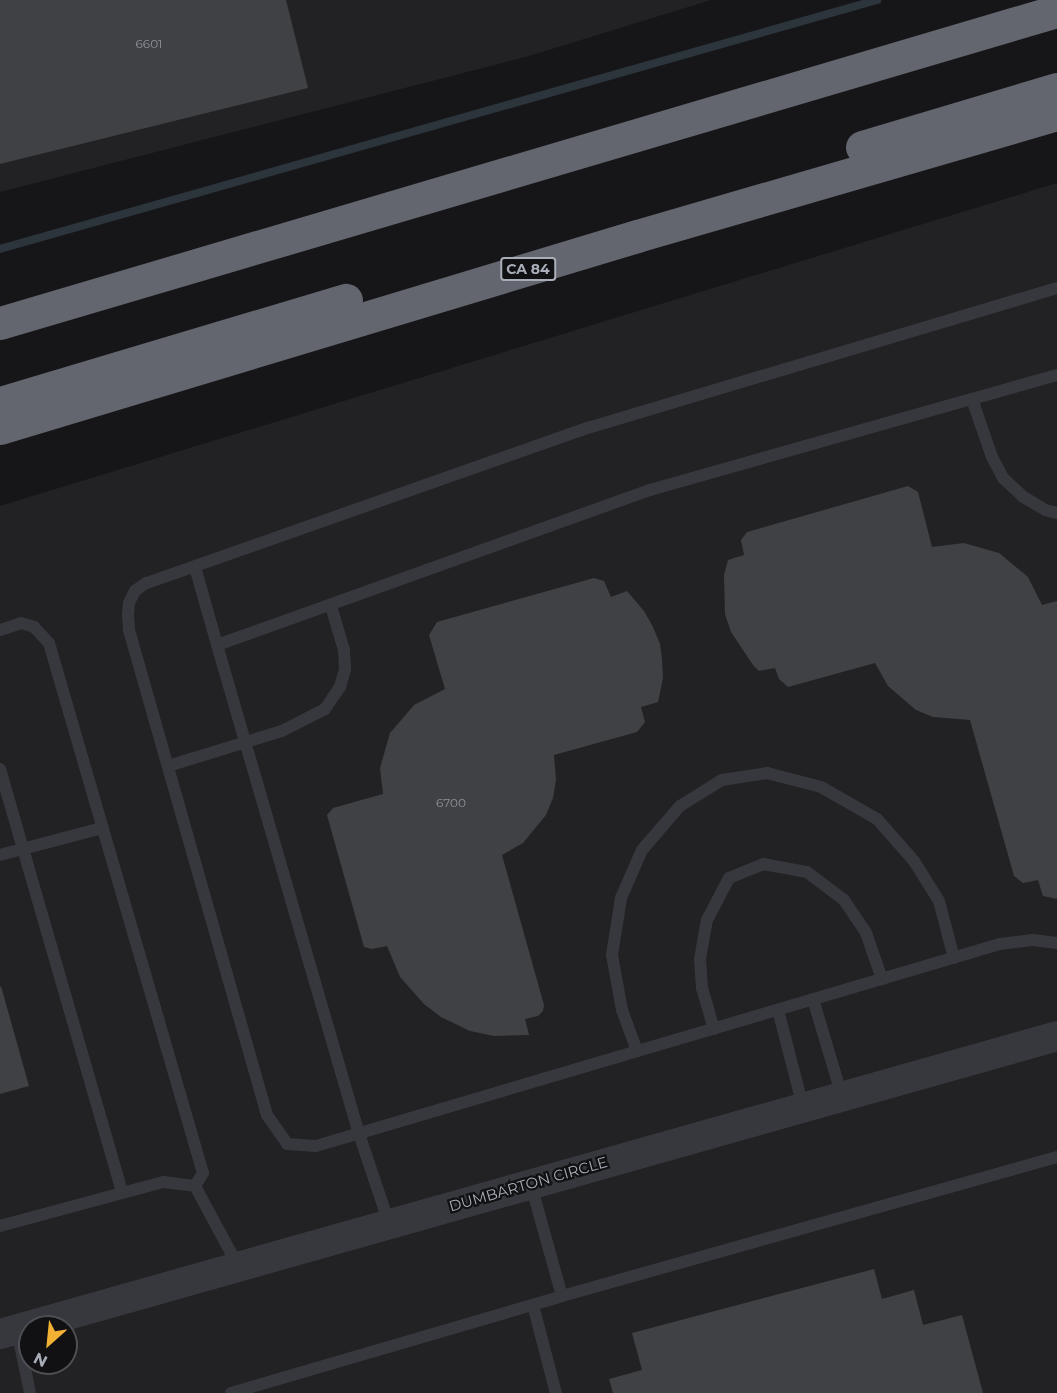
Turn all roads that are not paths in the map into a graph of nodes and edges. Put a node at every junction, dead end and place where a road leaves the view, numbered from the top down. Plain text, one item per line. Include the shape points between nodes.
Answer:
1 (1057, 11) edge
2 (1057, 89) edge
3 (1057, 114) edge
4 (1057, 288) edge
5 (0, 323) edge
6 (1057, 375) edge
7 (972, 399) junction
8 (0, 403) edge
9 (0, 428) edge
10 (1057, 513) edge
11 (195, 567) junction
12 (331, 606) junction
13 (0, 630) edge
14 (217, 645) junction
15 (246, 744) junction
16 (168, 766) junction
17 (0, 770) edge
18 (102, 828) junction
19 (23, 849) junction
20 (0, 855) edge
21 (1057, 943) edge
22 (954, 958) junction
23 (882, 979) junction
24 (813, 999) junction
25 (778, 1010) junction
26 (714, 1029) junction
27 (1057, 1036) edge
28 (637, 1051) junction
29 (842, 1096) junction
30 (803, 1107) junction
31 (359, 1134) junction
32 (1057, 1157) edge
33 (530, 1182) junction
34 (195, 1186) junction
35 (122, 1192) junction
36 (389, 1223) junction
37 (0, 1226) edge
38 (238, 1266) junction
39 (562, 1296) junction
40 (533, 1305) junction
41 (8, 1331) edge
42 (30, 1393) edge
43 (231, 1393) edge
44 (556, 1393) edge

1 - 5 highway
2 - 8 highway, CA 84
3 - 9 highway, CA 84
4 - 11 lane via 590,427
6 - 7 lane
7 - 10 lane via 1003,478 1022,496
7 - 12 lane via 650,490
11 - 14 lane
11 - 16 lane via 146,583 135,591 129,609 129,630
12 - 14 lane
12 - 15 lane via 344,650 345,669 340,687 325,709
13 - 18 lane via 21,623 34,627 49,643
14 - 15 lane
15 - 16 lane
15 - 31 lane
16 - 31 lane via 267,1115 287,1144 316,1146
17 - 19 lane
18 - 19 lane
18 - 34 lane via 203,1173
19 - 20 lane
19 - 35 lane
21 - 22 lane via 1033,940 1000,944
22 - 23 lane
22 - 28 lane via 939,902 914,861 877,819 821,787 767,773 722,780 680,806 642,850 621,898 612,955 622,1010
23 - 24 lane
23 - 26 lane via 866,933 844,900 807,872 763,864 729,878 707,920 700,959 702,988
24 - 25 lane
24 - 29 lane
25 - 26 lane
25 - 30 lane
26 - 28 lane
27 - 29 street, DUMBARTON CIRCLE
28 - 31 lane
29 - 30 street, DUMBARTON CIRCLE
30 - 33 street, DUMBARTON CIRCLE
31 - 36 lane
32 - 39 lane
33 - 36 street, DUMBARTON CIRCLE
33 - 39 lane
34 - 35 lane via 163,1182
34 - 38 lane
35 - 37 lane
36 - 38 street, DUMBARTON CIRCLE
38 - 41 street, DUMBARTON CIRCLE
39 - 40 lane
40 - 43 lane
40 - 44 lane
41 - 42 lane

